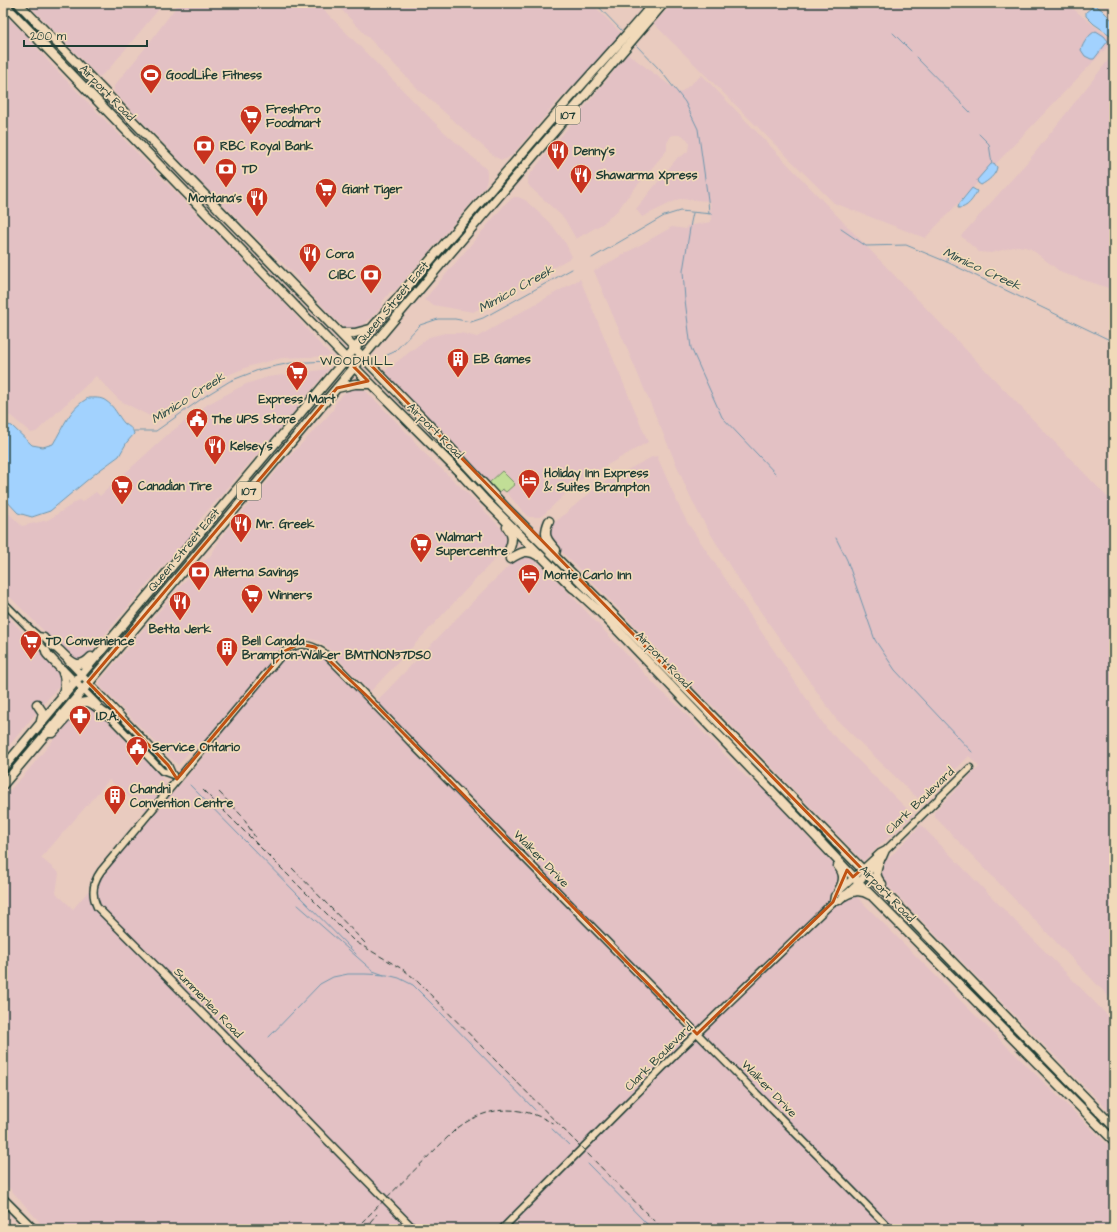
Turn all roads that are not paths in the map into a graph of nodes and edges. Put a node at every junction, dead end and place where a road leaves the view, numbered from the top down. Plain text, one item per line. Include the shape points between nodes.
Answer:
1 (3, 3) edge
2 (18, 3) edge
3 (654, 3) edge
4 (664, 3) edge
5 (648, 17) junction
6 (623, 45) junction
7 (204, 190) junction
8 (193, 199) junction
9 (459, 227) junction
10 (453, 250) junction
11 (370, 329) junction
12 (340, 333) junction
13 (354, 348) junction
14 (363, 357) junction
15 (346, 358) junction
16 (354, 367) junction
17 (371, 384) junction
18 (337, 388) junction
19 (500, 516) junction
20 (549, 521) dead end
21 (509, 550) dead end
22 (555, 557) junction
23 (510, 559) dead end
24 (544, 560) junction
25 (3, 602) edge
26 (108, 643) junction
27 (49, 648) junction
28 (81, 675) junction
29 (75, 682) junction
30 (88, 682) junction
31 (82, 689) junction
32 (53, 709) junction
33 (109, 716) junction
34 (40, 723) junction
35 (46, 734) junction
36 (3, 768) edge
37 (970, 768) dead end
38 (172, 774) junction
39 (177, 779) junction
40 (3, 784) edge
41 (886, 850) junction
42 (832, 855) junction
43 (880, 860) junction
44 (865, 872) junction
45 (856, 880) junction
46 (842, 893) junction
47 (890, 898) junction
48 (878, 902) junction
49 (697, 1034) junction
50 (1114, 1127) edge
51 (1114, 1141) edge
52 (3, 1199) edge
53 (33, 1229) edge
54 (414, 1229) edge
55 (502, 1229) edge
56 (890, 1229) edge

1 - 8 main road, Airport Road
2 - 7 main road, Airport Road
3 - 5 main road, Queen Street East / 107
4 - 5 main road, Queen Street East / 107
5 - 6 main road, Queen Street East / 107
6 - 9 main road, Queen Street East / 107 via 569,98
6 - 10 main road, Queen Street East / 107
7 - 8 main road
7 - 12 main road, Airport Road
8 - 15 main road, Airport Road
9 - 10 main road via 461,235 453,245
9 - 11 main road, Queen Street East / 107
10 - 14 main road, Queen Street East / 107
11 - 12 main road
11 - 13 main road, Queen Street East / 107
12 - 13 main road, Airport Road
13 - 14 main road, Airport Road
13 - 15 main road, Queen Street East / 107
14 - 16 main road, Queen Street East / 107
14 - 22 main road, Airport Road
15 - 16 main road, Airport Road
15 - 26 main road, Queen Street East / 107
16 - 17 main road, Airport Road
16 - 18 main road, Queen Street East / 107
17 - 18 main road
17 - 19 main road, Airport Road
18 - 30 main road, Queen Street East / 107
19 - 21 main road via 511,532 512,542
19 - 24 main road, Airport Road
20 - 22 main road via 546,535 556,550
22 - 44 main road, Airport Road
23 - 24 main road via 528,552
24 - 42 main road, Airport Road via 600,612
25 - 27 street via 38,636 38,642
26 - 27 main road via 103,643 88,661 79,664 70,661 55,646
26 - 28 main road, Queen Street East / 107
27 - 28 street
27 - 29 street
27 - 32 main road via 47,654 62,670 65,678 64,690
28 - 29 main road, Queen Street East / 107
28 - 30 street
29 - 31 street
29 - 32 main road, Queen Street East / 107
30 - 31 main road, Queen Street East / 107
30 - 38 street via 168,765
31 - 33 street
31 - 35 main road, Queen Street East / 107
32 - 34 main road, Queen Street East / 107
32 - 34 main road via 37,704 43,713
33 - 35 main road via 94,704 83,703 74,709 53,733
33 - 38 street via 162,771
34 - 36 main road, Queen Street East / 107
35 - 40 main road, Queen Street East / 107
37 - 41 street, Clark Boulevard
38 - 39 street
39 - 49 street, Walker Drive via 285,652 299,644 315,647 368,697
39 - 54 street, Summerlea Road via 95,879 94,901 97,907
41 - 43 street, Clark Boulevard
41 - 44 street, Clark Boulevard via 880,853
42 - 45 main road, Airport Road
42 - 46 main road via 832,859 843,873
43 - 44 street, Clark Boulevard
43 - 47 main road via 876,876 889,892
44 - 45 street, Clark Boulevard
44 - 47 main road, Airport Road
45 - 46 street, Clark Boulevard
45 - 48 main road, Airport Road
46 - 48 main road via 863,892
46 - 49 street, Clark Boulevard via 839,901 833,902
47 - 50 main road, Airport Road
48 - 51 main road, Airport Road
49 - 55 street, Clark Boulevard
49 - 56 street, Walker Drive
52 - 53 main road

